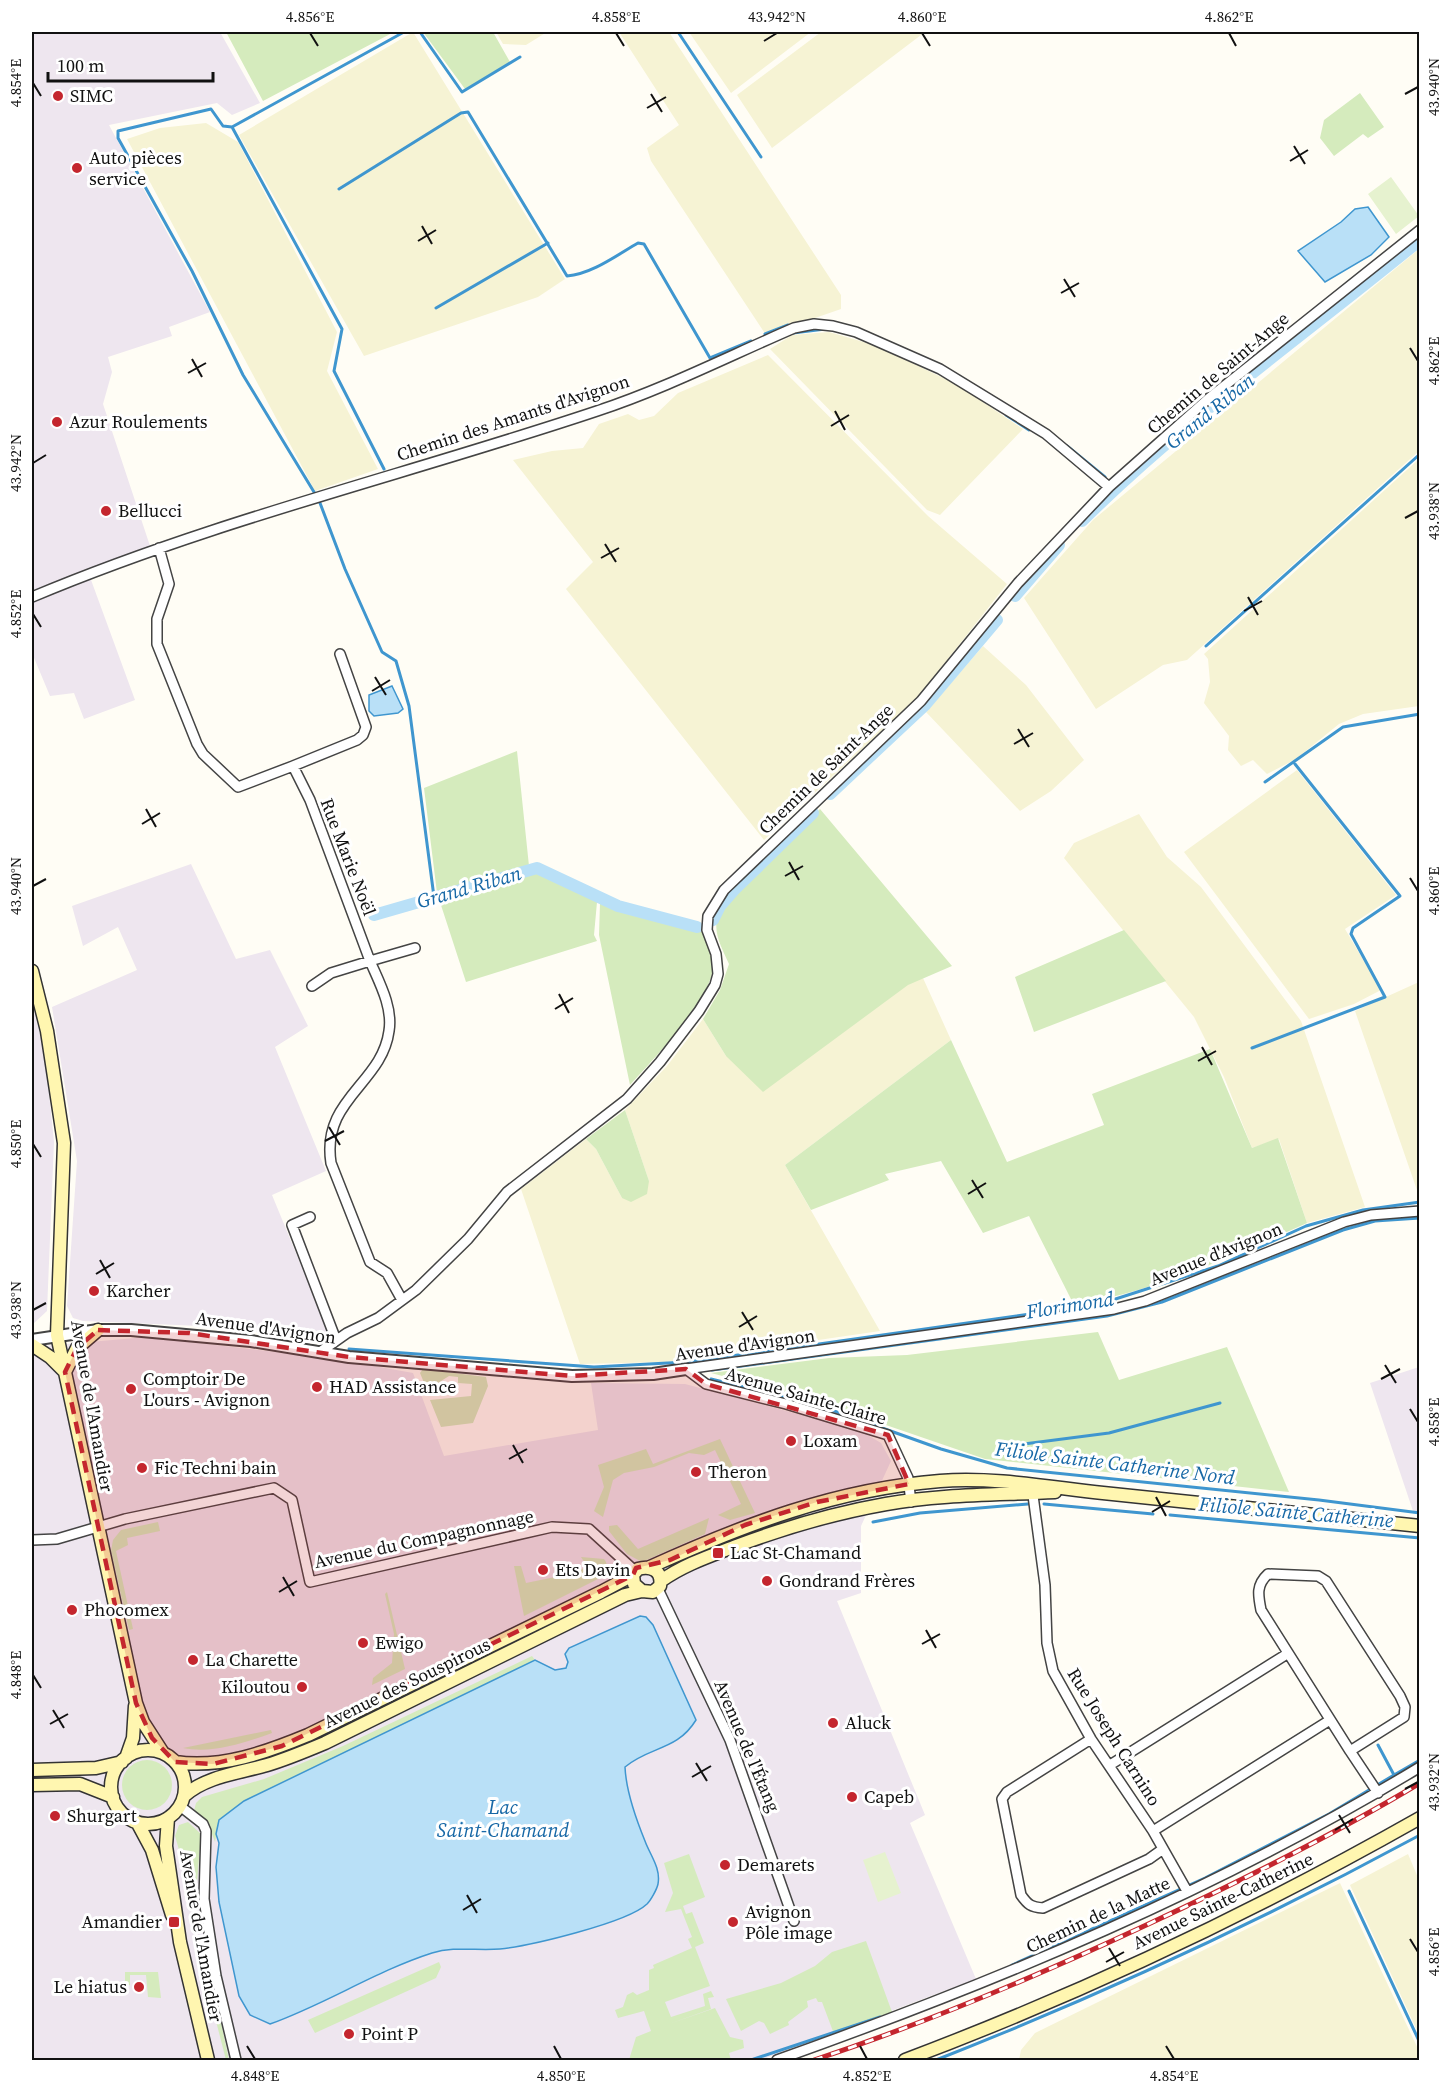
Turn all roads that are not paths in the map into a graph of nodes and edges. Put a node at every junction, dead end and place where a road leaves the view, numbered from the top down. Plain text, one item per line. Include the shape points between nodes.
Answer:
1 (1419, 230) edge
2 (1109, 487) junction
3 (159, 548) junction
4 (32, 597) edge
5 (340, 654) dead end
6 (293, 766) junction
7 (415, 948) dead end
8 (370, 960) junction
9 (32, 971) edge
10 (312, 986) dead end
11 (1419, 1211) edge
12 (310, 1217) dead end
13 (402, 1300) junction
14 (98, 1330) junction
15 (57, 1335) junction
16 (32, 1340) edge
17 (336, 1340) junction
18 (32, 1345) edge
19 (320, 1352) junction
20 (686, 1369) junction
21 (65, 1372) junction
22 (909, 1484) junction
23 (1032, 1488) junction
24 (911, 1502) junction
25 (1419, 1526) edge
26 (97, 1528) junction
27 (32, 1540) edge
28 (650, 1568) junction
29 (634, 1573) junction
30 (660, 1585) junction
31 (642, 1591) junction
32 (1287, 1654) junction
33 (136, 1703) junction
34 (1330, 1720) junction
35 (1091, 1739) junction
36 (1350, 1750) junction
37 (163, 1754) junction
38 (124, 1760) junction
39 (175, 1762) junction
40 (1110, 1765) junction
41 (1419, 1767) edge
42 (32, 1770) edge
43 (32, 1785) edge
44 (1378, 1793) junction
45 (113, 1797) junction
46 (182, 1801) junction
47 (168, 1818) junction
48 (1419, 1818) edge
49 (138, 1822) junction
50 (1153, 1831) junction
51 (1163, 1849) junction
52 (1187, 1892) junction
53 (794, 1921) dead end
54 (180, 1942) junction
55 (208, 2061) edge
56 (236, 2061) edge
57 (777, 2061) edge
58 (904, 2061) edge

1 - 2 street, Chemin de Saint-Ange via 1208,399
2 - 3 street, Chemin des Amants d'Avignon via 1046,434 950,374 856,332 814,324 794,328 599,411
2 - 13 street, Chemin de Saint-Ange via 1018,583 921,700 724,890 708,916 707,930 716,954 715,985 660,1062 627,1099 507,1192 468,1239
3 - 4 street, Chemin des Amants d'Avignon
3 - 6 street via 169,584 157,619 157,644 203,754 238,787
5 - 6 street via 366,727 363,735
6 - 8 street, Rue Marie Noël via 310,800
7 - 8 street
8 - 10 street via 331,973
8 - 13 street, Rue Marie Noël via 387,1002 390,1031 370,1071 340,1110 331,1131 330,1163 370,1262 387,1273
9 - 15 main road, Avenue de l'Amandier via 47,1031 64,1143
11 - 20 street, Avenue d'Avignon via 1371,1215 1344,1222 1166,1293 1114,1309
12 - 17 street via 292,1225
13 - 17 street, Chemin de Saint-Ange
14 - 15 street, Avenue d'Avignon
14 - 19 street, Avenue d'Avignon via 189,1333
14 - 21 main road via 77,1348
15 - 16 street, Avenue d'Avignon
15 - 21 main road, Avenue de l'Amandier
17 - 19 street, Chemin de Saint-Ange
18 - 21 main road
19 - 20 street, Avenue d'Avignon via 572,1376
20 - 22 street, Avenue Sainte-Claire via 706,1384 888,1435
21 - 26 main road, Avenue de l'Amandier
22 - 23 main road via 971,1480
22 - 24 street, Avenue Sainte-Claire
22 - 28 main road via 783,1512
23 - 24 main road
23 - 25 main road
23 - 35 street, Rue Joseph Carnino via 1053,1671
24 - 30 main road via 866,1508 793,1526 699,1561
26 - 27 street via 57,1539
26 - 29 street, Avenue du Compagnonnage via 274,1488 292,1500 310,1582 552,1527 588,1529
26 - 33 main road, Avenue de l'Amandier
28 - 29 main road
28 - 30 main road via 659,1574
29 - 31 main road via 634,1584
29 - 39 main road, Avenue des Souspirous via 282,1746 213,1764
30 - 31 main road
30 - 53 street, Avenue de l'Étang via 730,1740
31 - 46 main road, Avenue des Souspirous via 325,1743 191,1789
32 - 34 street
32 - 36 street via 1261,1610 1257,1594 1260,1581 1268,1574 1318,1576 1326,1581 1405,1707 1404,1717
32 - 40 street
33 - 37 main road, Avenue de l'Amandier
33 - 38 main road, Avenue de l'Amandier via 133,1738
34 - 36 street
34 - 50 street
35 - 40 street, Rue Joseph Carnino
35 - 51 street via 1006,1792 1002,1799 1021,1895 1031,1907 1043,1908
36 - 44 street
37 - 38 main road via 144,1750
37 - 39 main road
38 - 42 main road via 96,1768
38 - 45 main road via 112,1778
39 - 46 main road via 185,1784
40 - 50 street, Rue Joseph Carnino
41 - 44 street, Chemin de la Matte
43 - 45 main road via 80,1784
44 - 52 street, Chemin de la Matte
45 - 49 main road via 122,1813
46 - 47 main road
46 - 56 street via 206,1831 204,1899 216,1976
47 - 49 main road via 148,1824
47 - 54 main road, Avenue de l'Amandier via 166,1846
48 - 58 main road, Avenue Sainte-Catherine via 1257,1907 1110,1977
49 - 54 main road via 152,1850
50 - 51 street, Rue Joseph Carnino
51 - 52 street, Rue Joseph Carnino
52 - 57 street, Chemin de la Matte via 1030,1965
54 - 55 main road, Avenue de l'Amandier

